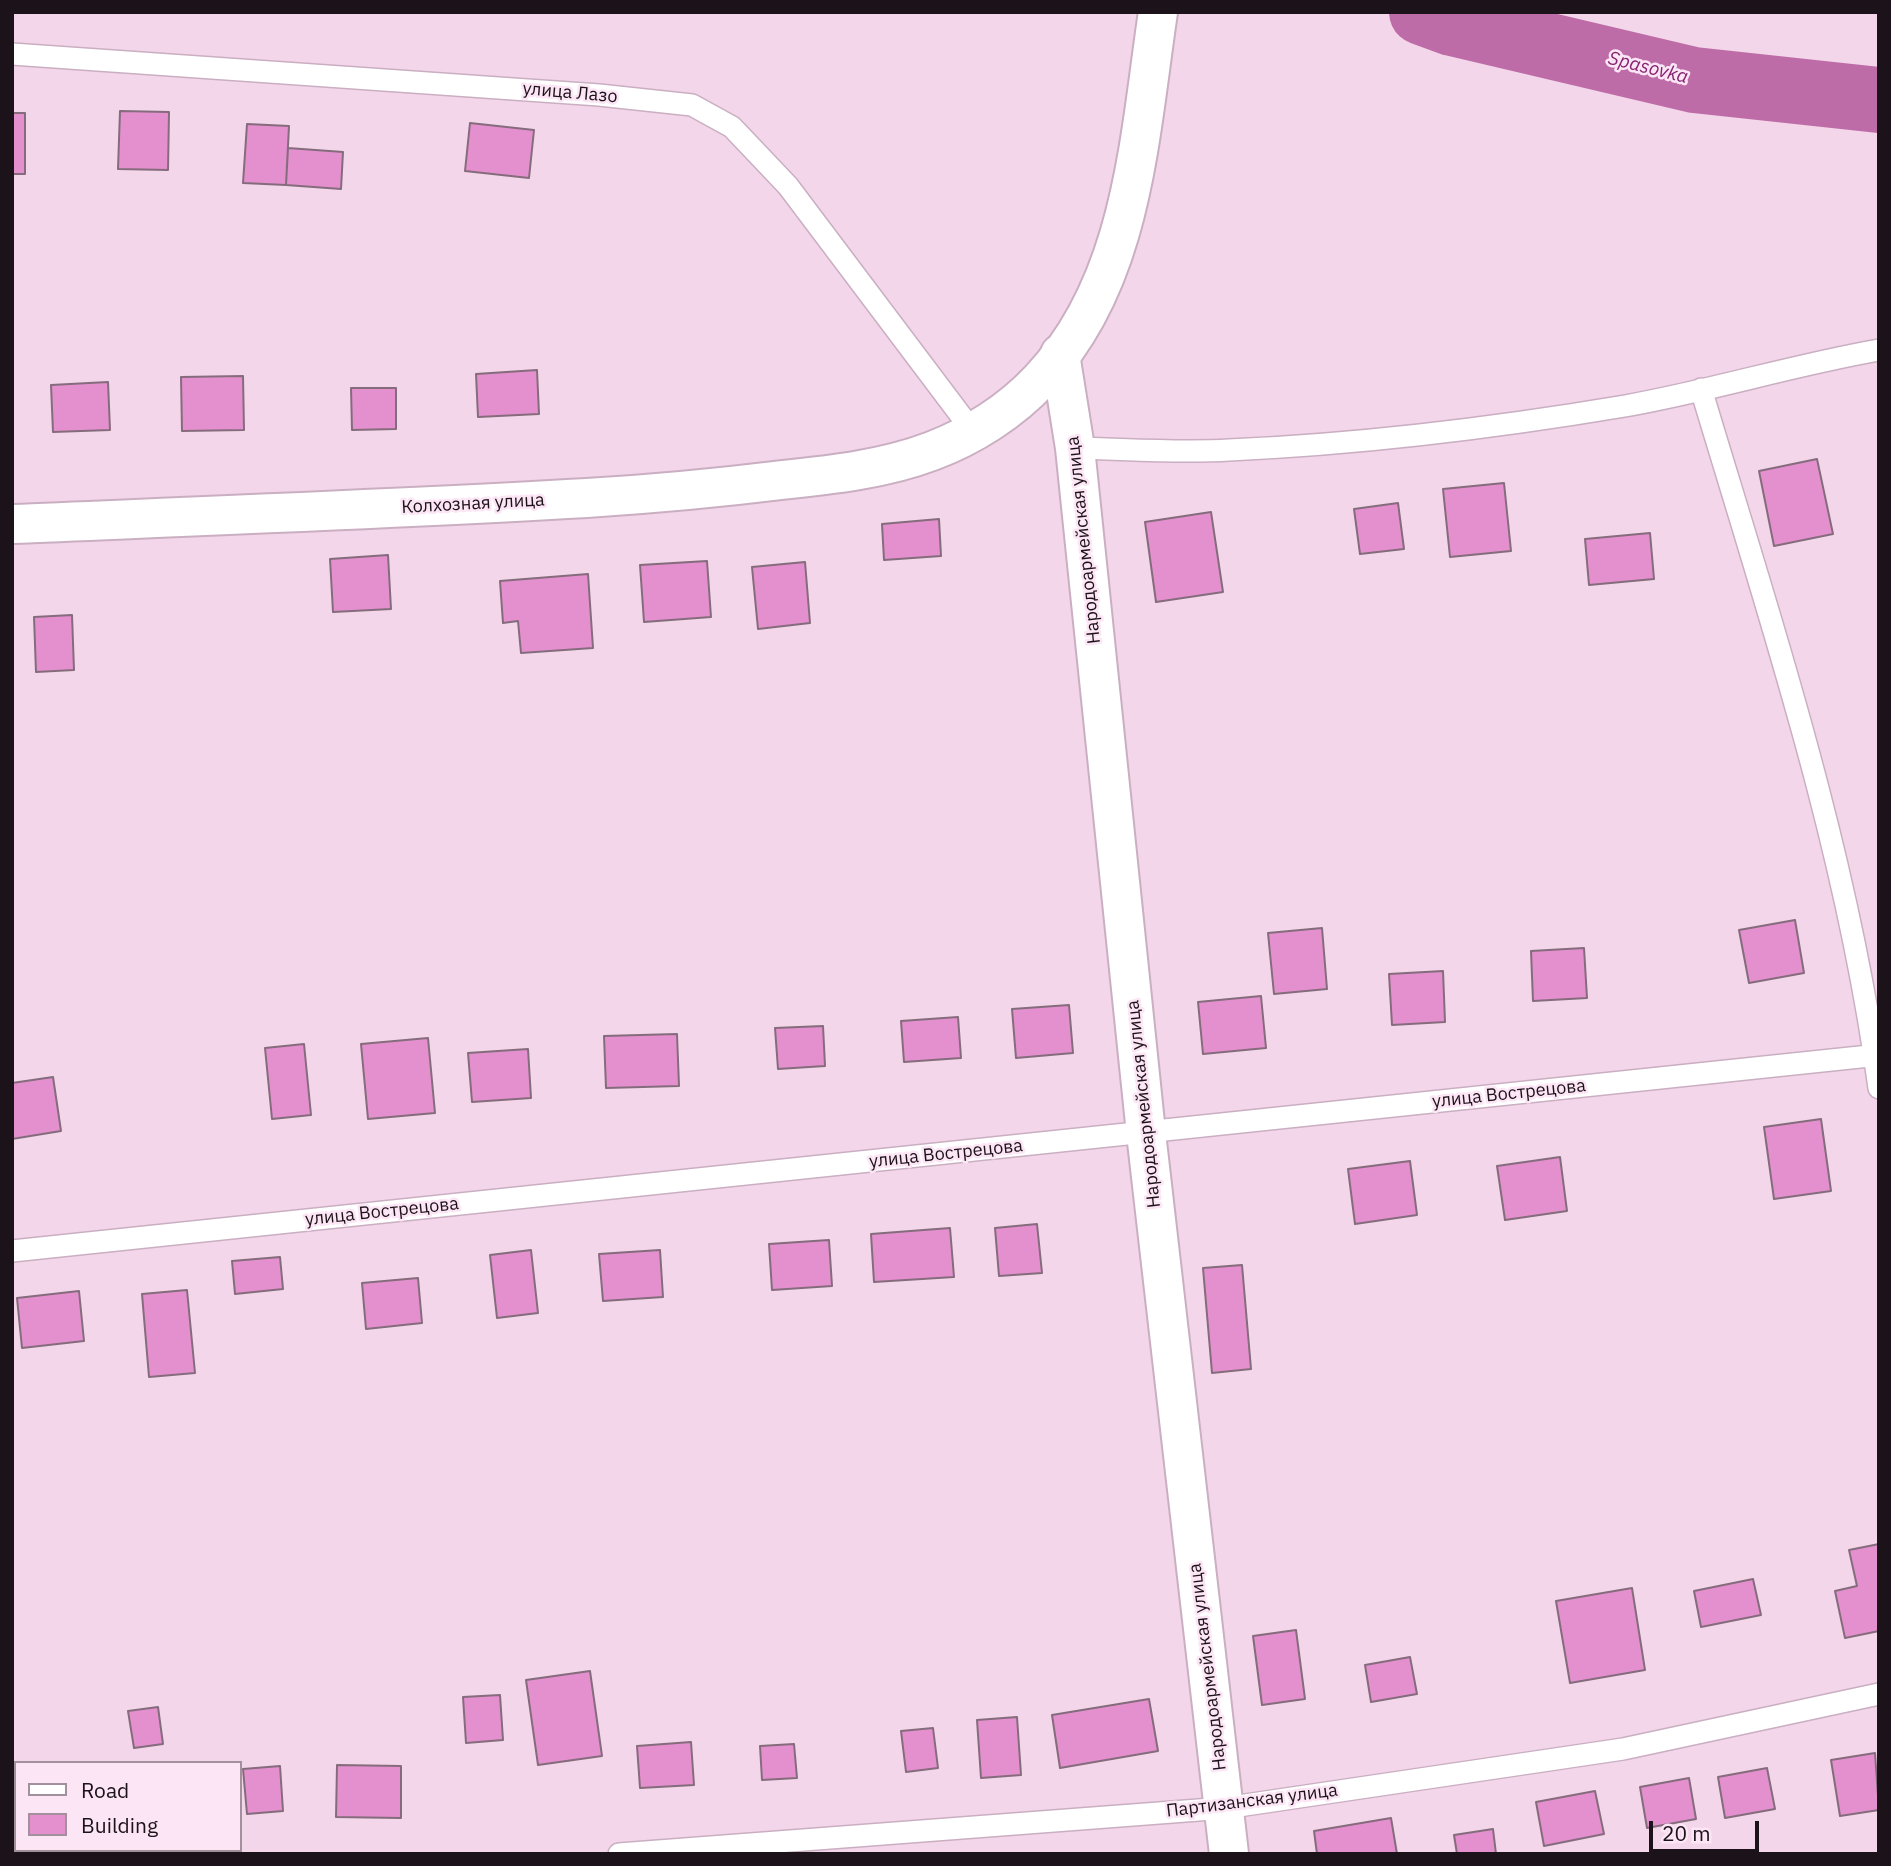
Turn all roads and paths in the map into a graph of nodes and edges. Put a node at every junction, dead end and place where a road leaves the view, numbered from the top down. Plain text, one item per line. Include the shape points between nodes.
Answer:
1 (1158, 12) edge
2 (12, 54) edge
3 (1879, 351) edge
4 (1060, 354) junction
5 (1701, 389) junction
6 (974, 433) junction
7 (1075, 448) junction
8 (12, 524) edge
9 (1877, 1055) edge
10 (1879, 1088) edge
11 (1146, 1133) junction
12 (12, 1251) edge
13 (1879, 1694) edge
14 (1225, 1808) junction
15 (619, 1854) edge
16 (1229, 1854) edge

1 - 4 street, Колхозная улица via 1142,120 1112,265 1091,311
2 - 6 lane, улица Лазо via 599,94 692,105 732,127 788,186
3 - 5 lane via 1809,362
4 - 6 street, Колхозная улица via 1040,380
4 - 7 street, Народоармейская улица
5 - 7 lane via 1500,425 1351,443 1226,450
5 - 9 lane via 1800,719
6 - 8 street, Колхозная улица via 929,453 816,477 680,492 421,508
7 - 11 street, Народоармейская улица
9 - 10 lane
9 - 11 lane, улица Вострецова
11 - 12 lane, улица Вострецова
11 - 14 street, Народоармейская улица
13 - 14 lane, Партизанская улица via 1623,1749
14 - 15 lane, Партизанская улица
14 - 16 street, Народоармейская улица

